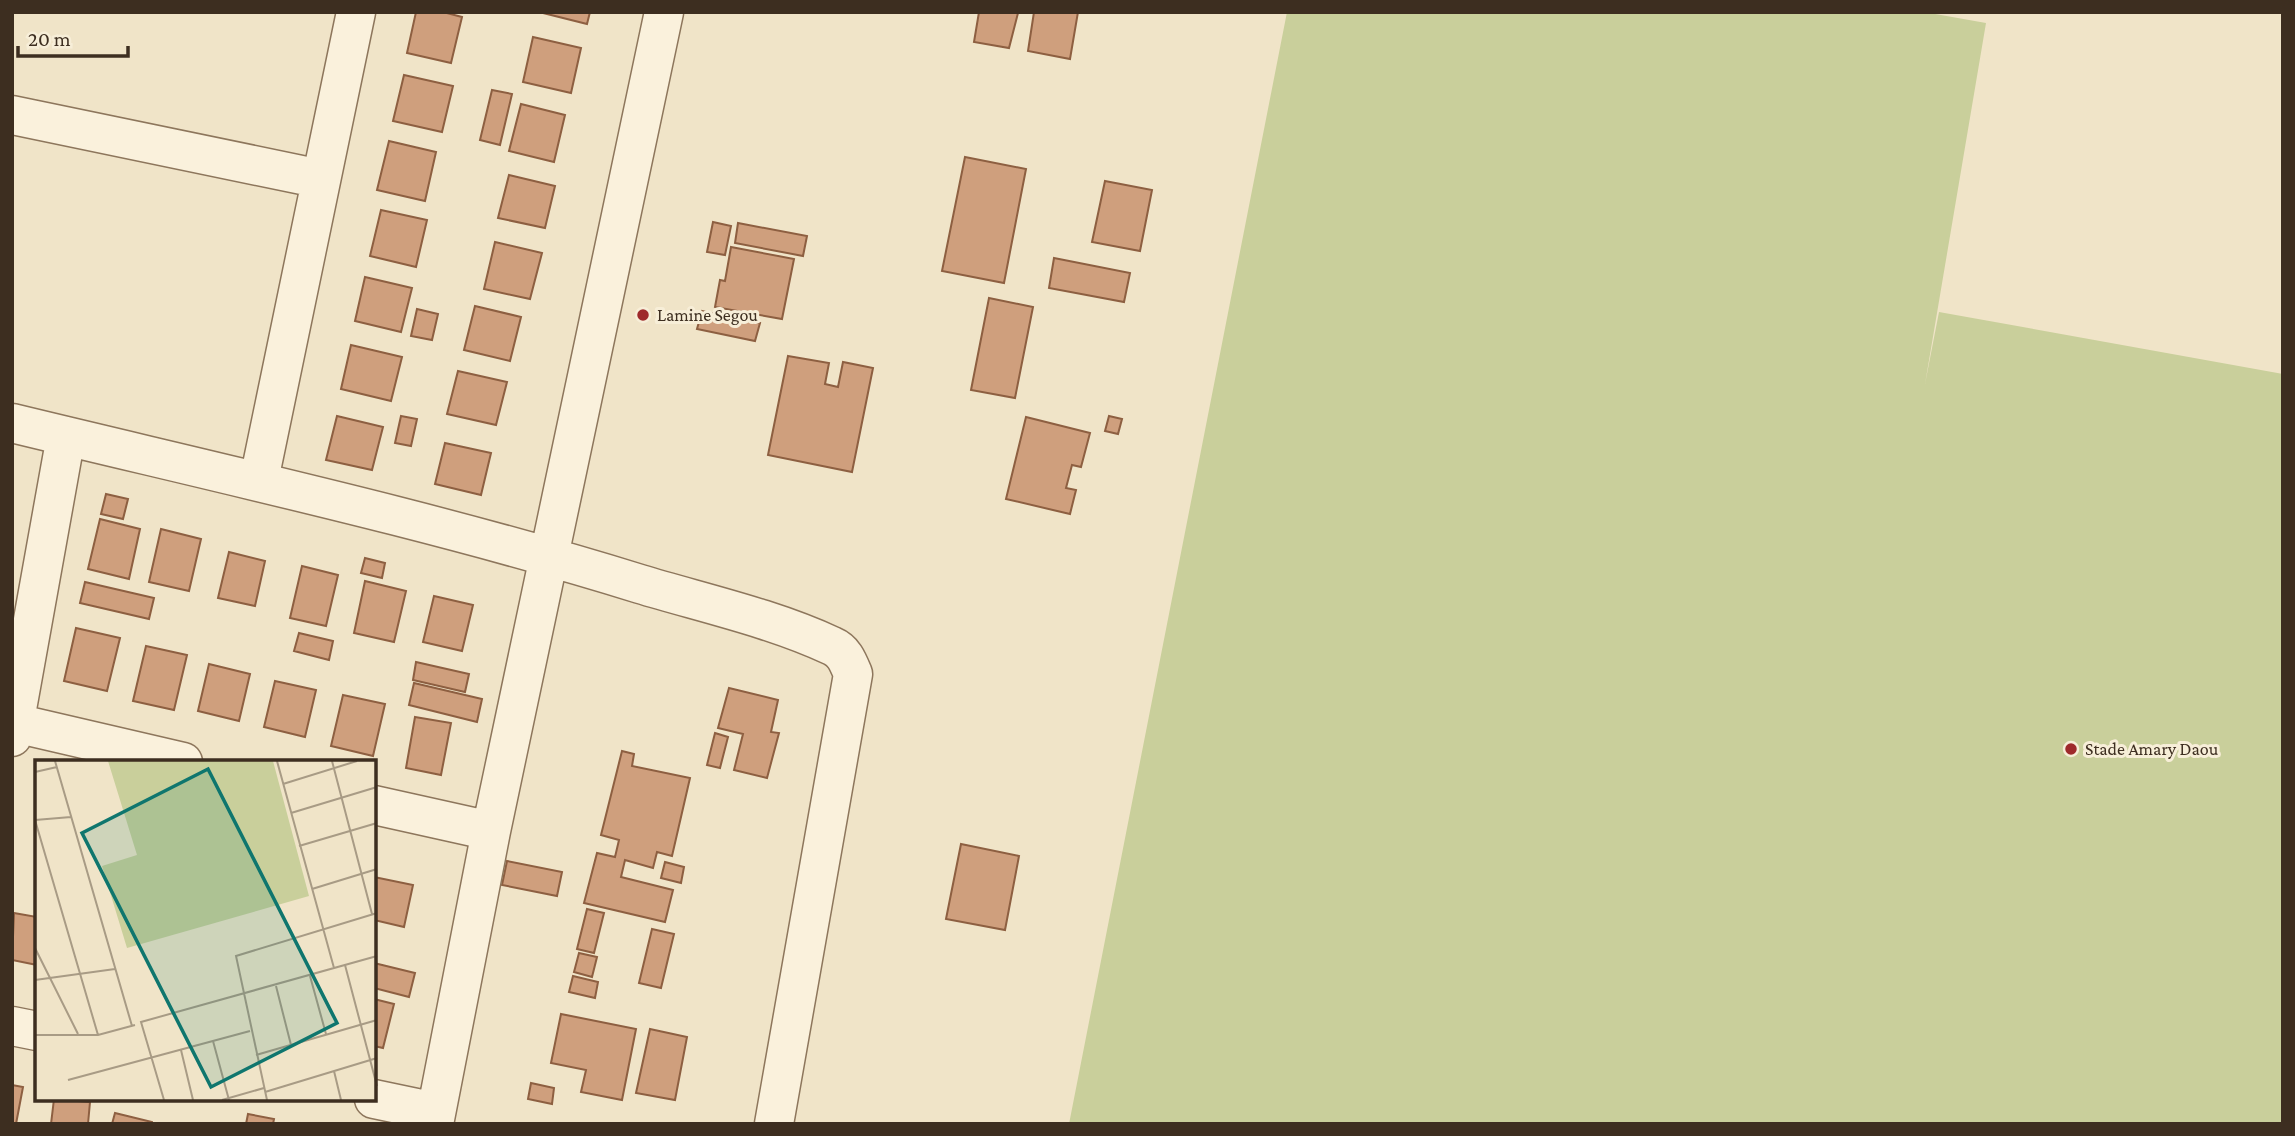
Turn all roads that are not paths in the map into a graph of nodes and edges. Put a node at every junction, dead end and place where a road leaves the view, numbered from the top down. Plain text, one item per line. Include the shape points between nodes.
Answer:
1 (356, 12) edge
2 (664, 12) edge
3 (12, 115) edge
4 (321, 179) junction
5 (12, 423) edge
6 (66, 436) junction
7 (259, 480) junction
8 (551, 556) junction
9 (14, 730) edge
10 (178, 760) edge
11 (376, 805) edge
12 (491, 831) junction
13 (12, 1026) edge
14 (35, 1031) edge
15 (376, 1100) edge
16 (435, 1118) edge
17 (774, 1124) edge

1 - 4 street
2 - 8 street
3 - 4 street
4 - 7 street
5 - 6 street
6 - 7 street
6 - 9 street
7 - 8 street
8 - 12 street
8 - 17 street via 834,646 846,656 853,674
9 - 10 street
11 - 12 street
12 - 16 street
13 - 14 street
15 - 16 street

